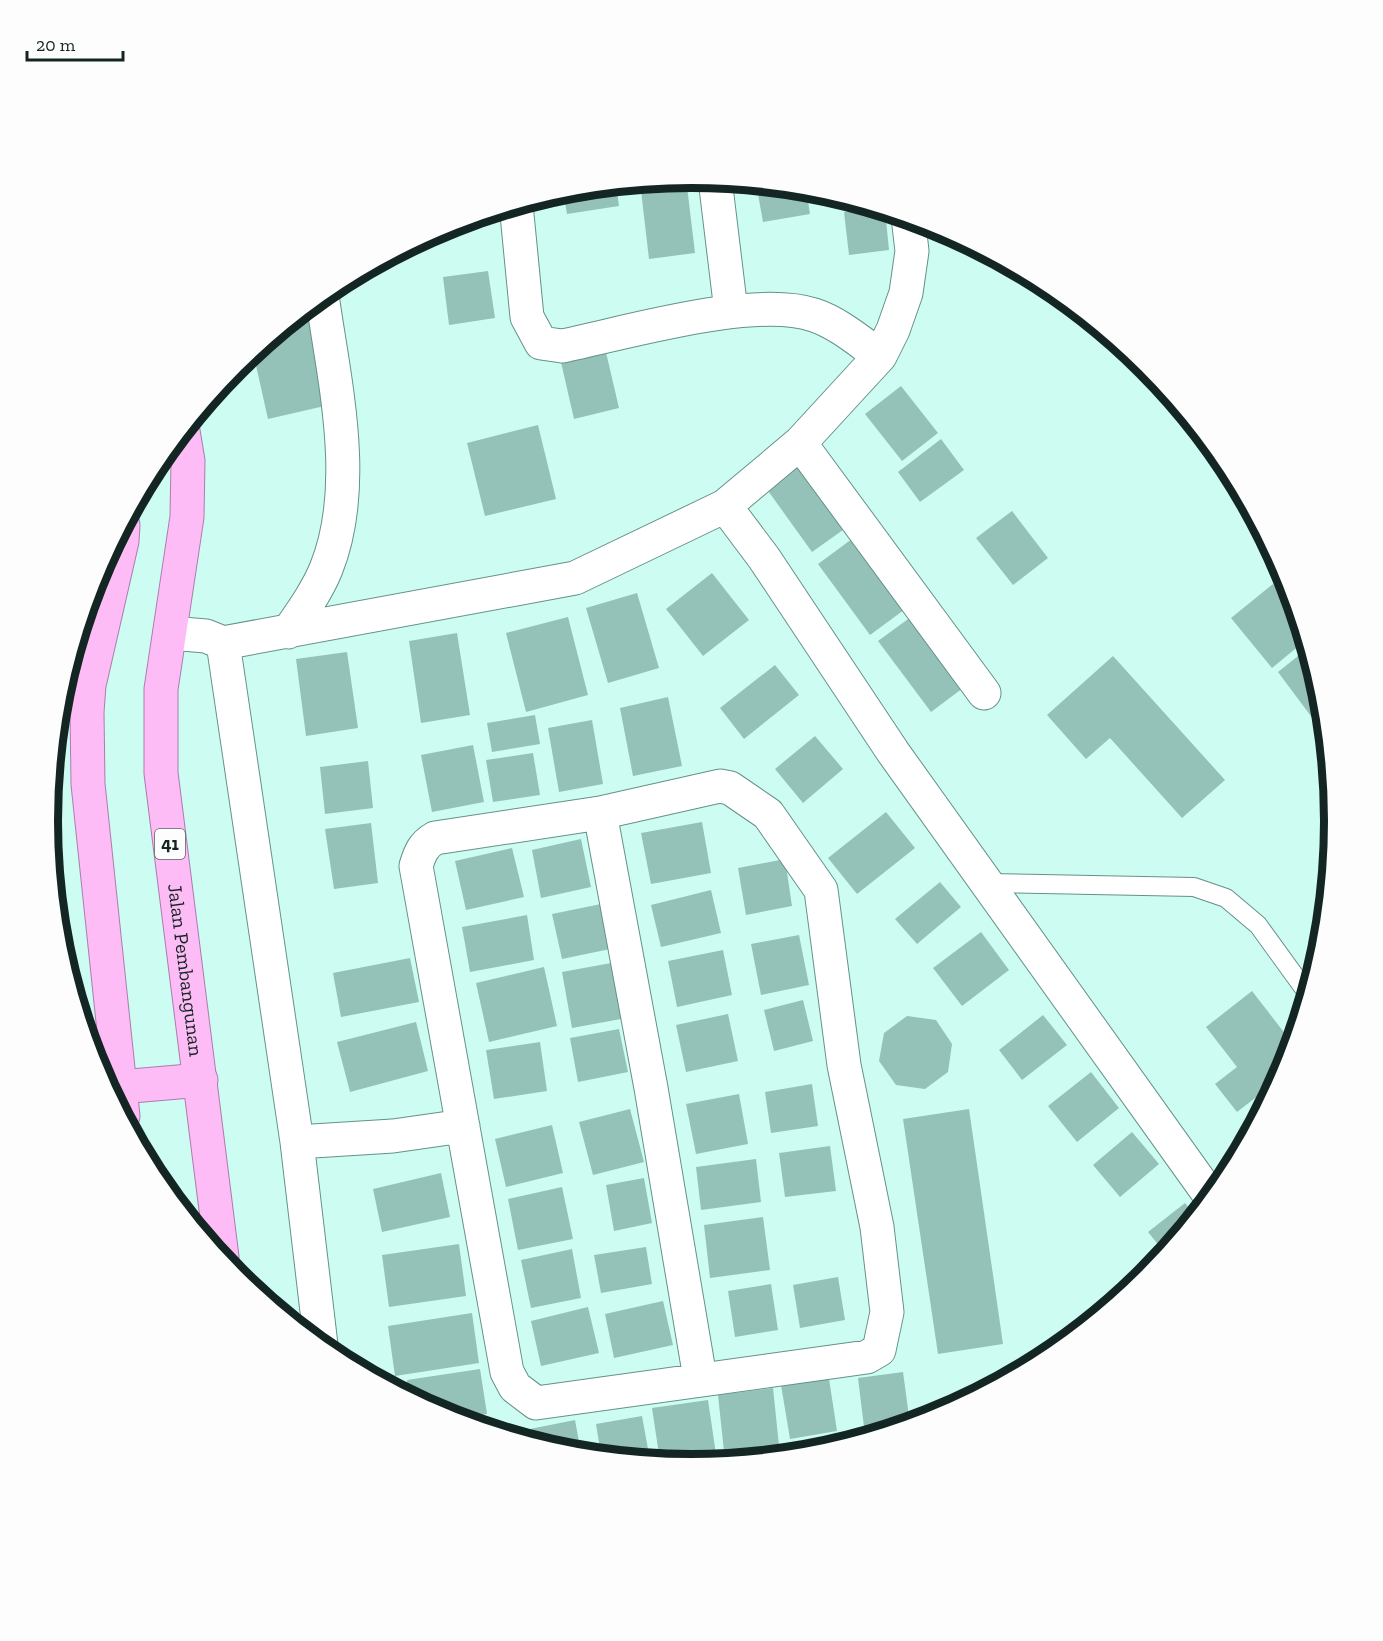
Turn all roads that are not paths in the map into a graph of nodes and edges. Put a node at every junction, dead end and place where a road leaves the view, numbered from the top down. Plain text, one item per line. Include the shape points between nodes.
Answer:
1 (716, 189) edge
2 (517, 212) edge
3 (909, 226) edge
4 (323, 306) edge
5 (731, 311) junction
6 (880, 356) junction
7 (185, 441) edge
8 (800, 443) junction
9 (725, 506) junction
10 (120, 550) edge
11 (288, 632) junction
12 (170, 633) junction
13 (223, 643) junction
14 (984, 693) dead end
15 (600, 813) junction
16 (986, 883) junction
17 (1302, 986) edge
18 (201, 1080) junction
19 (121, 1094) edge
20 (125, 1101) edge
21 (463, 1126) junction
22 (297, 1142) junction
23 (1206, 1190) edge
24 (220, 1243) edge
25 (320, 1333) edge
26 (700, 1378) junction

1 - 5 street
2 - 5 street via 527,317 541,343 562,346
3 - 6 street via 912,251 906,293
4 - 11 street via 344,456 340,513 326,568
5 - 6 street via 773,310 813,315
6 - 8 street
7 - 12 highway, Jalan Pembangunan / 41 via 187,517
8 - 9 street
8 - 14 street
9 - 11 street via 574,578
9 - 16 street
10 - 19 highway via 89,685 87,712 88,784
11 - 13 street
12 - 13 street via 206,636
12 - 18 highway, Jalan Pembangunan / 41 via 161,689 161,773
13 - 22 street
15 - 21 street via 435,838 419,853 416,866
15 - 26 street
15 - 26 street via 720,786 730,788 768,814 821,890 844,1065 878,1227 887,1312 879,1350 867,1358
16 - 17 lane via 1194,887 1226,898 1258,925
16 - 23 street
18 - 20 highway
18 - 24 highway, Jalan Pembangunan / 41
21 - 22 street via 393,1136
21 - 26 street via 507,1372 515,1387 536,1403
22 - 25 street

